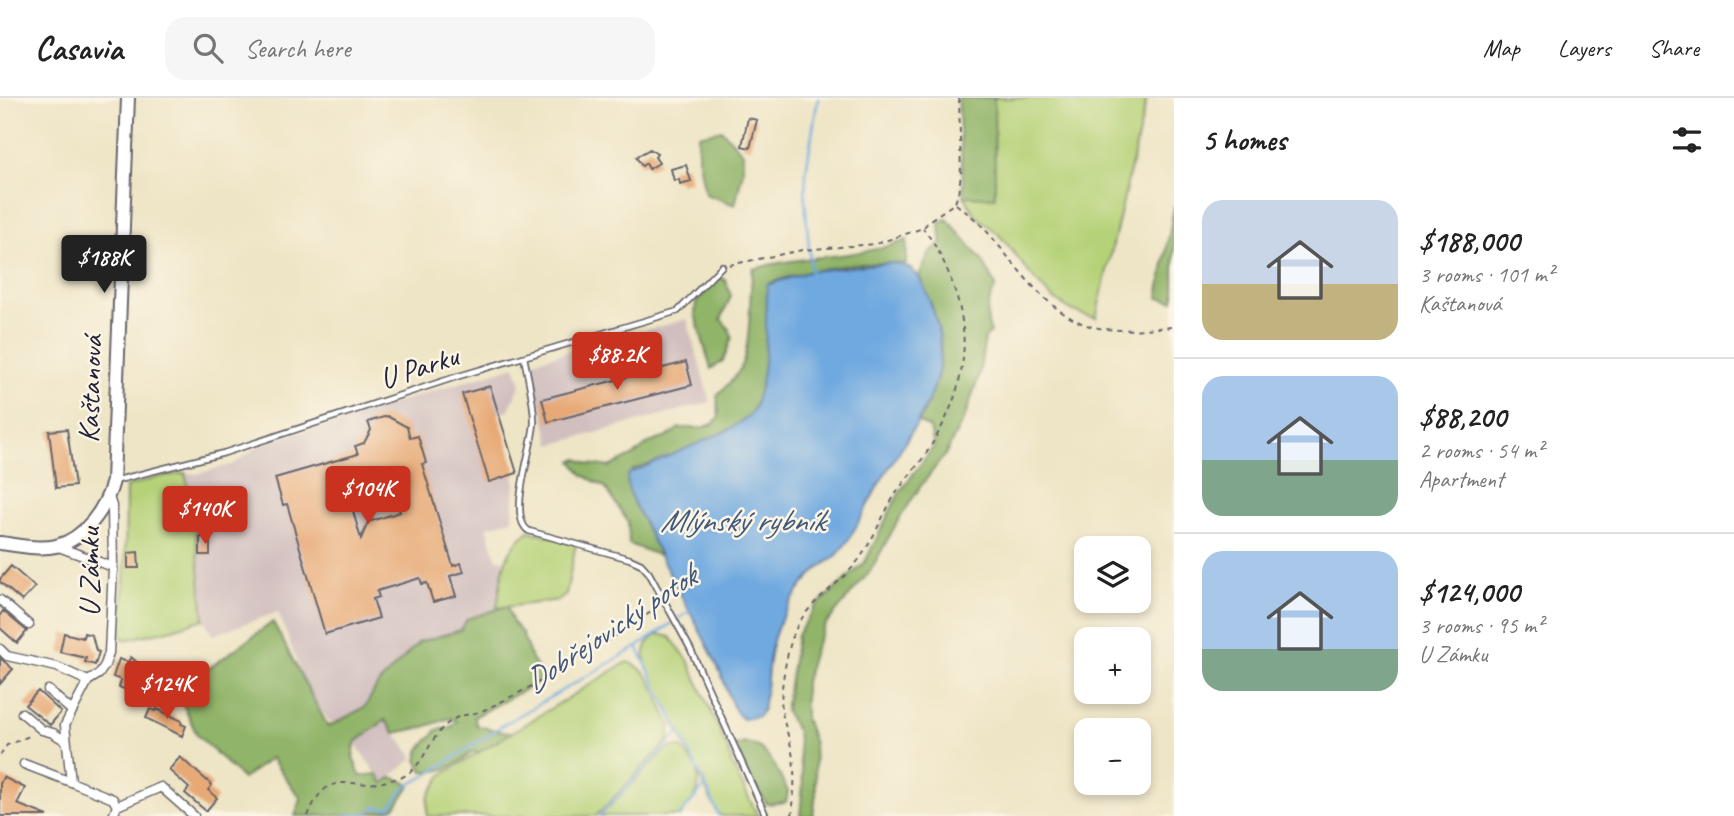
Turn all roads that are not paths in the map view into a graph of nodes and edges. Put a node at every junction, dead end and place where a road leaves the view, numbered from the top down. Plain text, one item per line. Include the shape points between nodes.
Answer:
1 (128, 104) edge
2 (722, 266) road end
3 (524, 358) junction
4 (113, 481) junction
5 (109, 497) junction
6 (0, 543) edge
7 (56, 546) junction
8 (113, 567) junction
9 (0, 600) edge
10 (29, 625) dead end
11 (0, 649) edge
12 (89, 681) junction
13 (48, 690) dead end
14 (71, 710) junction
15 (22, 713) dead end
16 (66, 741) junction
17 (24, 764) dead end
18 (71, 782) junction
19 (117, 806) junction
20 (113, 816) edge
21 (194, 816) edge
22 (766, 816) edge

1 - 4 street, Kaštanová
2 - 3 lane, U Parku via 678,311
3 - 4 lane, U Parku via 223,453
3 - 22 lane via 534,423 523,477 522,524 530,531 630,559 649,573 691,648
4 - 5 street, Kaštanová
5 - 7 street, Kaštanová via 89,525
5 - 8 street, U Zámku
6 - 7 street
7 - 8 street
8 - 12 street, U Zámku via 108,653 99,674
9 - 10 street, U Zámku
11 - 12 street via 7,656 57,667
12 - 14 street, U Zámku
13 - 14 street
14 - 16 street, U Zámku via 65,725
15 - 16 street via 42,730
16 - 18 street, U Zámku
17 - 18 street
18 - 19 street via 113,799
19 - 20 street
19 - 21 street via 161,787

